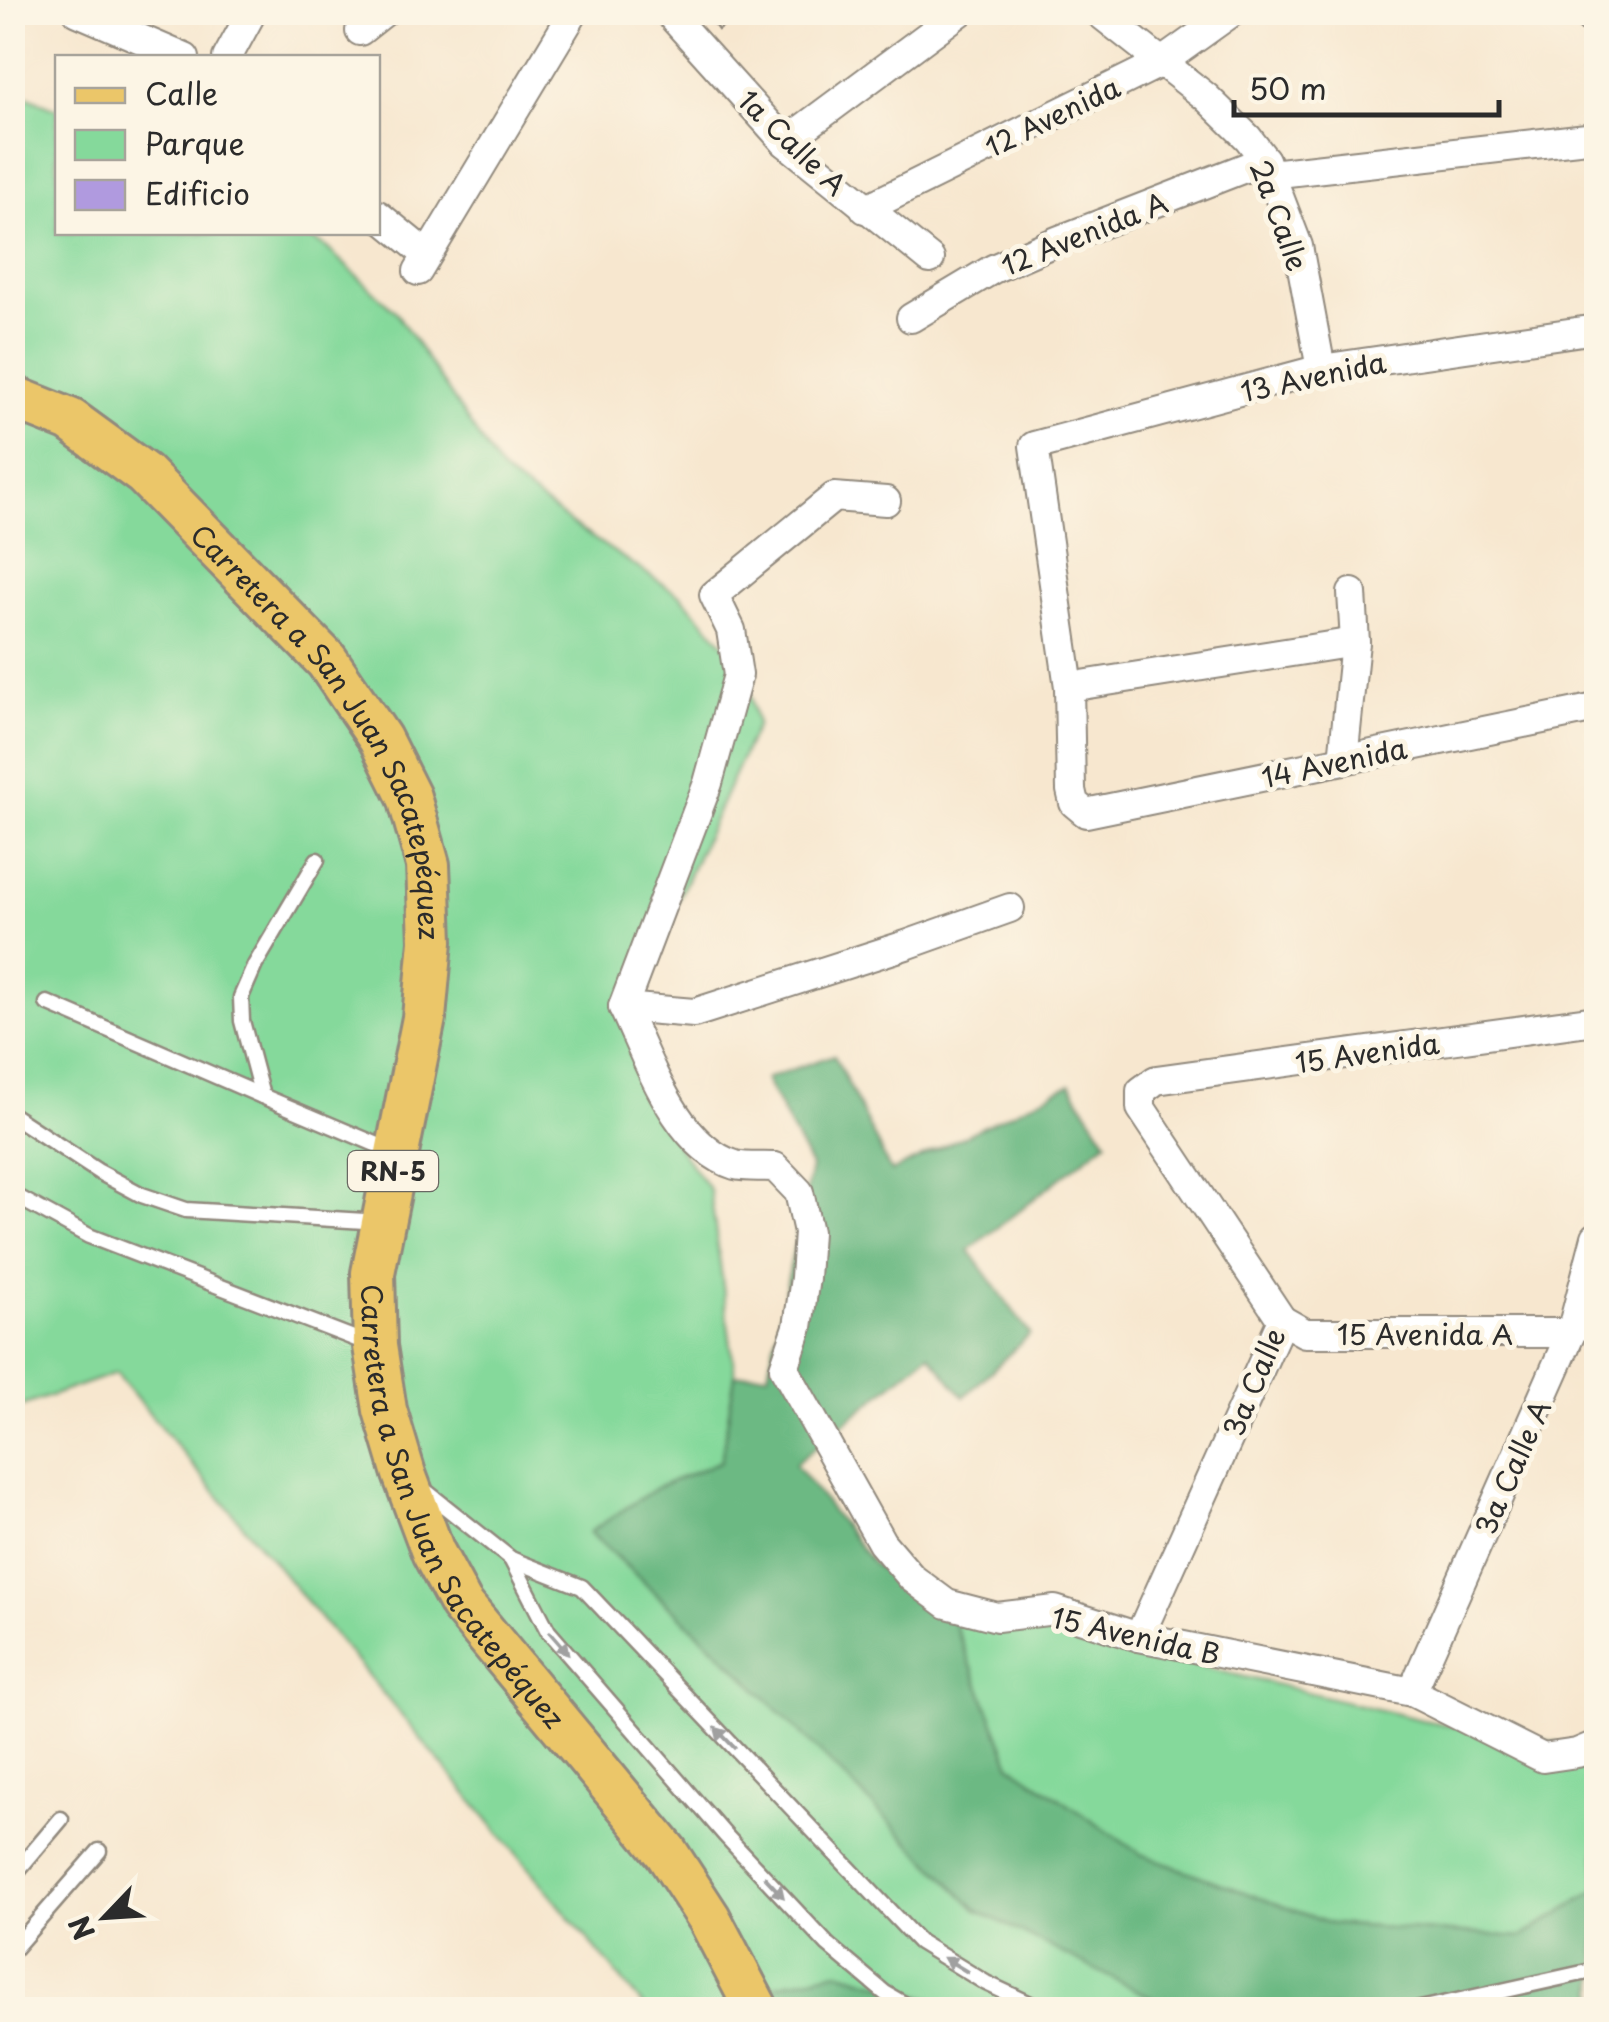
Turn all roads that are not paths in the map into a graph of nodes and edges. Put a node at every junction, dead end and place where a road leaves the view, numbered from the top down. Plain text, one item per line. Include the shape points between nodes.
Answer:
1 (78, 12) edge
2 (252, 12) edge
3 (384, 12) edge
4 (574, 12) edge
5 (668, 12) edge
6 (960, 12) edge
7 (1098, 12) edge
8 (1232, 12) edge
9 (360, 31) dead end
10 (178, 55) edge
11 (229, 55) edge
12 (1162, 62) junction
13 (1587, 138) dead end
14 (784, 142) junction
15 (1267, 167) junction
16 (865, 209) junction
17 (380, 217) edge
18 (930, 259) dead end
19 (911, 318) dead end
20 (1596, 330) edge
21 (1321, 369) junction
22 (12, 397) edge
23 (886, 501) dead end
24 (1352, 592) dead end
25 (1355, 642) junction
26 (1069, 688) junction
27 (1596, 708) edge
28 (1343, 760) junction
29 (316, 860) dead end
30 (1010, 908) dead end
31 (47, 1002) dead end
32 (623, 1007) junction
33 (1596, 1020) edge
34 (1141, 1091) joint
35 (262, 1096) junction
36 (12, 1114) edge
37 (396, 1153) junction
38 (12, 1194) edge
39 (383, 1222) junction
40 (1596, 1237) edge
41 (1282, 1320) junction
42 (1571, 1333) junction
43 (374, 1346) junction
44 (404, 1474) junction
45 (511, 1559) junction
46 (1139, 1638) junction
47 (1412, 1692) junction
48 (1596, 1745) edge
49 (61, 1819) dead end
50 (99, 1851) dead end
51 (12, 1876) edge
52 (12, 1951) edge
53 (1596, 1970) edge
54 (758, 2010) edge
55 (914, 2010) edge
56 (1043, 2010) edge
57 (1416, 2010) edge

1 - 10 street
2 - 11 street
3 - 9 street
4 - 17 street via 422,263
5 - 14 street, 1a Calle A
6 - 14 street
7 - 12 street, 2a Calle
8 - 12 street, 12 Avenida
12 - 15 street, 2a Calle via 1248,138
12 - 16 street, 12 Avenida
13 - 15 street, 12 Avenida A
14 - 16 street, 1a Calle A
15 - 19 street, 12 Avenida A via 1041,248
15 - 21 street, 2a Calle via 1298,246
16 - 18 street, 1a Calle A
20 - 21 street, 13 Avenida
21 - 26 street, 13 Avenida via 1034,446
22 - 37 main road, Carretera a San Juan Sacatepéquez / RN-5 via 70,420 144,474 327,662 380,739 409,797 428,864 431,941 424,1018
23 - 32 street via 834,497 714,595 731,630 738,675 708,783
24 - 25 street
25 - 26 street
25 - 28 street
26 - 28 street, 14 Avenida via 1071,790 1086,812
27 - 28 street, 14 Avenida
29 - 35 lane via 241,997
30 - 32 street via 694,1013
31 - 35 lane
32 - 46 street, 15 Avenida B via 670,1106 698,1144 736,1165 775,1167 800,1192 808,1232 805,1278 784,1368 882,1543 947,1604 997,1617 1055,1610
33 - 34 street, 15 Avenida via 1156,1080
34 - 41 street, 3a Calle via 1141,1108
35 - 37 lane
36 - 39 lane via 99,1172 186,1210
37 - 39 main road, Carretera a San Juan Sacatepéquez / RN-5
38 - 43 lane via 89,1236
39 - 43 main road, Carretera a San Juan Sacatepéquez / RN-5 via 373,1273
40 - 42 street, 3a Calle A
41 - 42 street, 15 Avenida A via 1305,1333
41 - 46 street, 3a Calle
42 - 47 street, 3a Calle A
43 - 44 main road, Carretera a San Juan Sacatepéquez / RN-5
44 - 45 lane
44 - 54 main road, Carretera a San Juan Sacatepéquez / RN-5 via 460,1604 666,1852
45 -> 55 lane via 548,1631 725,1834 828,1946
56 -> 45 lane via 920,1942 582,1587
46 - 47 street, 15 Avenida B
47 - 48 street, 15 Avenida B via 1543,1758
49 - 51 lane
50 - 52 lane
53 - 57 lane

